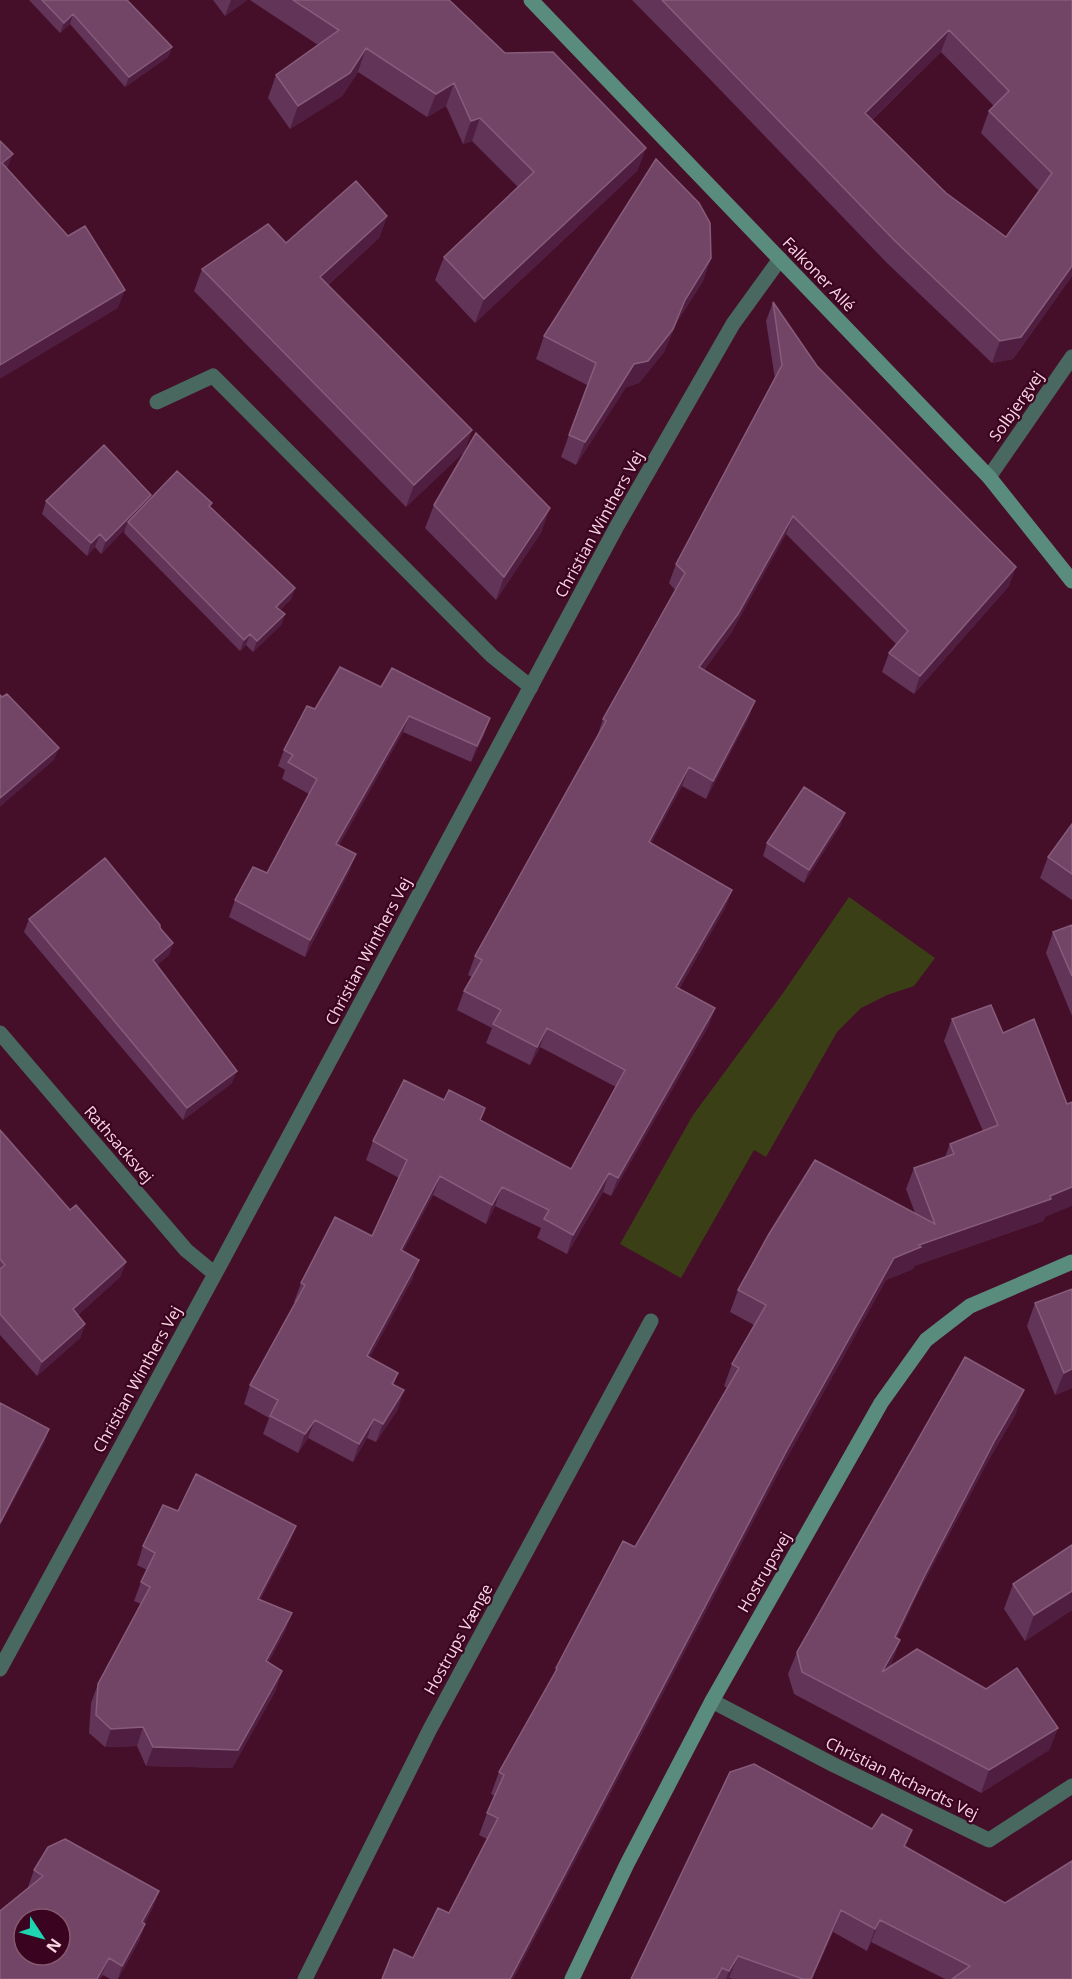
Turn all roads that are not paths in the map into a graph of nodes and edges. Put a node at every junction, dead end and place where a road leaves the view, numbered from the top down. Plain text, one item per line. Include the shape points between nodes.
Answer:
1 (531, 0) edge
2 (780, 259) junction
3 (1072, 357) edge
4 (158, 402) dead end
5 (989, 477) junction
6 (1072, 581) edge
7 (531, 687) junction
8 (0, 1033) edge
9 (1072, 1262) edge
10 (215, 1274) junction
11 (651, 1321) dead end
12 (0, 1669) edge
13 (712, 1701) junction
14 (1072, 1786) edge
15 (305, 1979) edge
16 (572, 1979) edge

1 - 2 street, Falkoner Allé
2 - 5 street, Falkoner Allé
2 - 7 street, Christian Winthers Vej via 727,334
3 - 5 street, Solbjergvej
4 - 7 street via 213,376 492,656
5 - 6 street, Falkoner Allé
7 - 10 street, Christian Winthers Vej
8 - 10 street, Rathsacksvej via 186,1250
9 - 13 street, Hostrupsvej via 970,1306 926,1340 882,1403
10 - 12 street, Christian Winthers Vej
11 - 15 street, Hostrups Vænge via 430,1729
13 - 14 street, Christian Richardts Vej via 989,1840
13 - 16 street, Hostrupsvej via 627,1863

